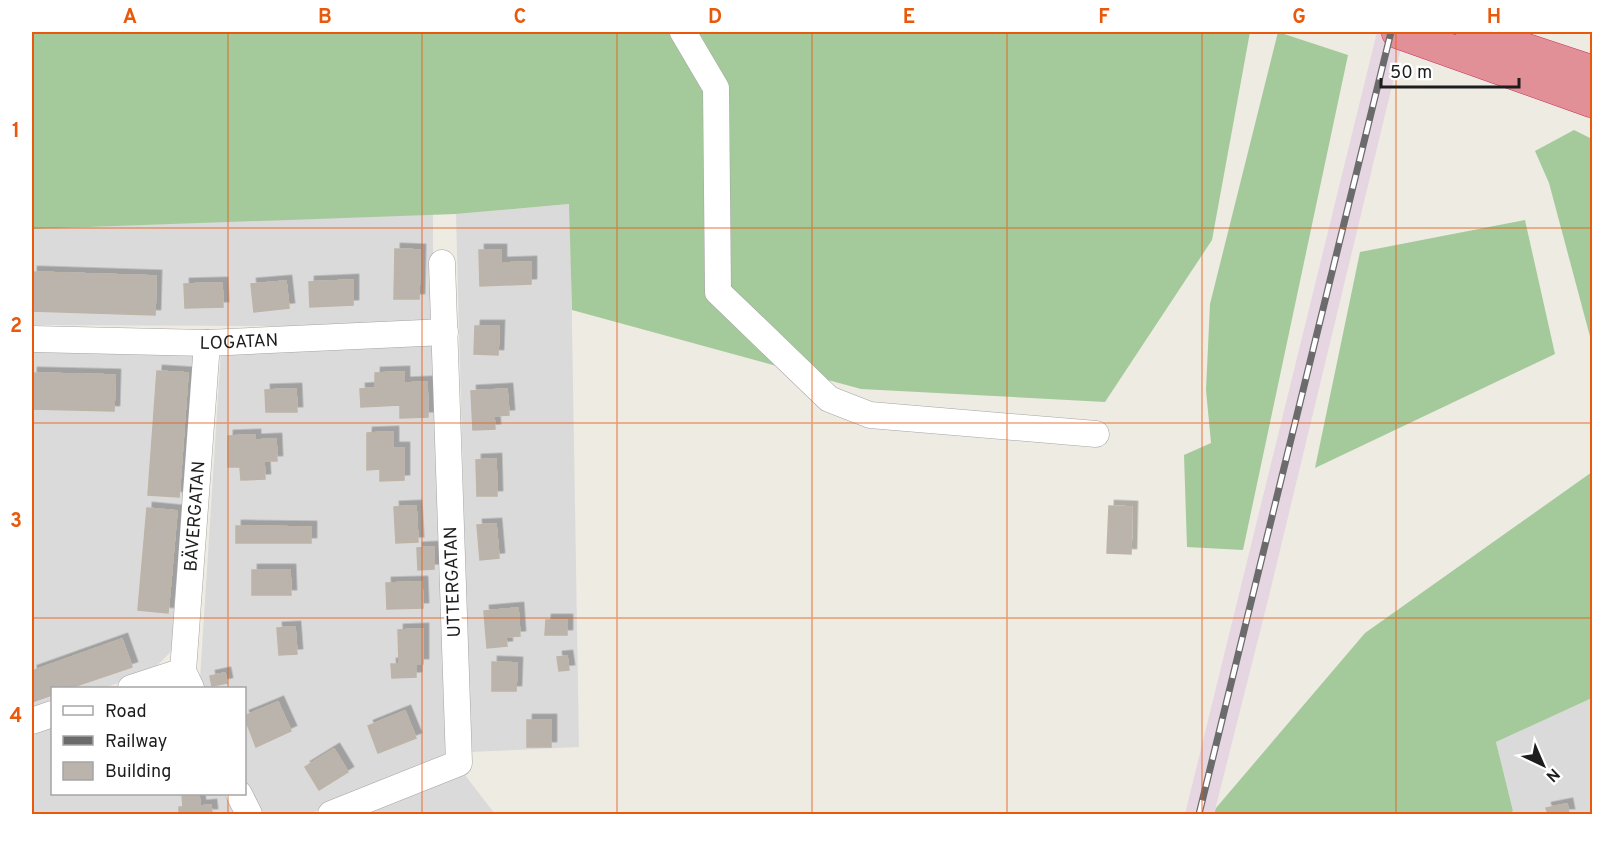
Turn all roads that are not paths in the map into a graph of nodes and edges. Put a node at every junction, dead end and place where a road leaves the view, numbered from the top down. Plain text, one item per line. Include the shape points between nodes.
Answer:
1 (683, 32) edge
2 (1398, 32) edge
3 (1472, 32) edge
4 (1593, 72) edge
5 (1593, 101) edge
6 (442, 263) dead end
7 (445, 332) junction
8 (32, 339) edge
9 (207, 343) junction
10 (1096, 434) dead end
11 (187, 680) edge
12 (138, 687) edge
13 (51, 714) edge
14 (32, 721) edge
15 (240, 795) edge
16 (249, 814) edge
17 (331, 814) edge

1 - 10 street via 716,88 718,292 829,399 870,415
2 - 5 highway
3 - 4 highway
6 - 7 street, UTTERGATAN
7 - 9 street, LOGATAN
7 - 17 street, UTTERGATAN via 459,763
8 - 9 street, LOGATAN
9 - 11 street, BÄVERGATAN
11 - 12 street
13 - 14 street
15 - 16 street

